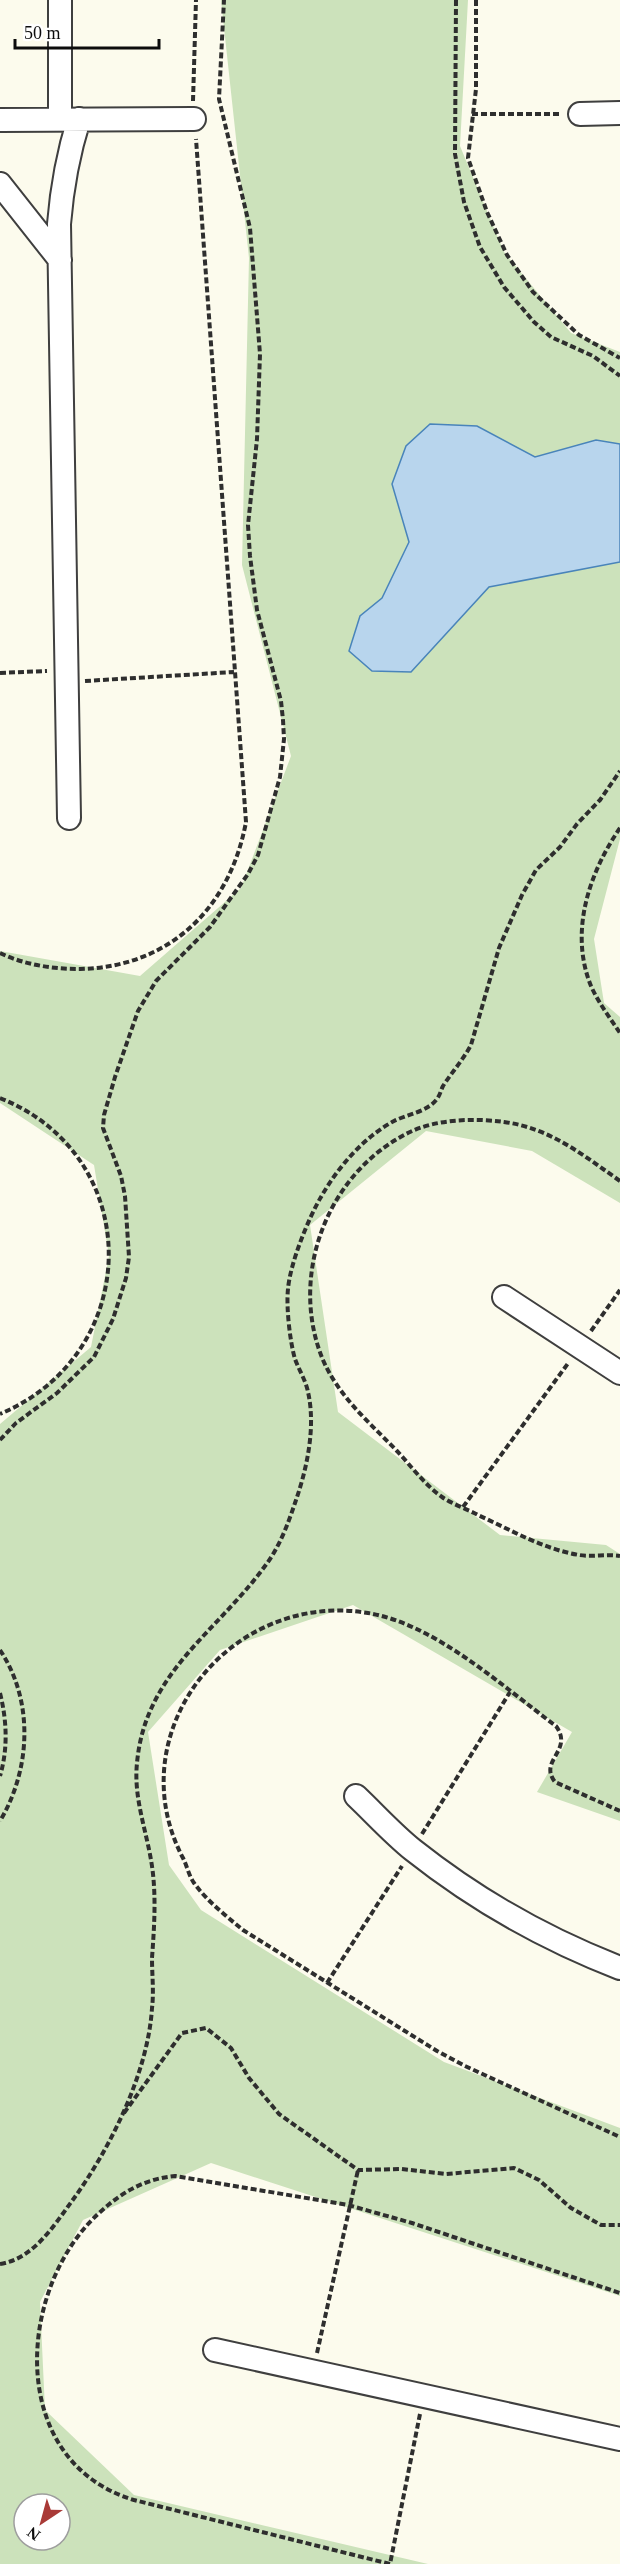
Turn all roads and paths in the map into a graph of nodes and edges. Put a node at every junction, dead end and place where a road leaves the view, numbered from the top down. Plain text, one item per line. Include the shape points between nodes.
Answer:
1 (60, 0) edge
2 (196, 0) edge
3 (224, 0) edge
4 (456, 0) edge
5 (476, 0) edge
6 (620, 113) edge
7 (472, 114) junction
8 (580, 114) joint
9 (69, 119) junction
10 (194, 119) junction
11 (0, 120) edge
12 (0, 184) edge
13 (60, 260) junction
14 (620, 358) edge
15 (620, 376) edge
16 (234, 672) junction
17 (0, 673) edge
18 (67, 676) junction
19 (620, 771) edge
20 (69, 818) dead end
21 (620, 828) edge
22 (0, 953) edge
23 (620, 1033) edge
24 (0, 1098) edge
25 (620, 1180) edge
26 (620, 1290) edge
27 (504, 1297) dead end
28 (581, 1346) junction
29 (620, 1373) edge
30 (0, 1414) edge
31 (0, 1440) edge
32 (463, 1507) junction
33 (620, 1556) edge
34 (0, 1650) edge
35 (0, 1693) edge
36 (0, 1776) edge
37 (356, 1796) dead end
38 (620, 1811) edge
39 (0, 1821) edge
40 (620, 1968) edge
41 (120, 2118) junction
42 (620, 2137) edge
43 (358, 2170) junction
44 (348, 2205) junction
45 (620, 2225) edge
46 (0, 2264) edge
47 (620, 2293) edge
48 (215, 2350) dead end
49 (314, 2372) junction
50 (424, 2396) junction
51 (620, 2439) edge

1 - 9 street
2 - 10 path
3 - 31 path via 219,99 250,228 260,354 250,556 256,610 281,701 282,767 258,855 248,874 210,927 156,981 138,1011 115,1077 103,1128 121,1176 129,1257 113,1319 94,1357
4 - 15 path via 455,154 464,202 480,247 504,287 534,322 551,337 593,356
5 - 7 path via 476,89
6 - 8 street
7 - 8 path
7 - 14 path via 468,158 507,255 533,292 563,322
9 - 10 street
9 - 11 street
9 - 13 street via 69,153 59,224
10 - 16 path
12 - 13 street
13 - 18 street
16 - 18 path
16 - 22 path via 246,822 231,872 202,916 161,948 113,966 56,968
17 - 18 path
18 - 20 street
19 - 41 path via 600,800 536,870 499,948 471,1045 437,1100 396,1120 354,1153 321,1196 305,1231 288,1288 295,1358 308,1390 311,1413 306,1461 294,1508 268,1563 170,1673 151,1707 139,1745 138,1801 152,1858 154,1885 153,2007 141,2061
21 - 23 path via 594,874 582,933 591,986
24 - 30 path via 38,1119 74,1154 103,1206 110,1251 101,1304 76,1354 38,1392
25 - 32 path via 564,1141 538,1130 504,1122 449,1122 412,1131 383,1149 352,1179 328,1215 312,1263 310,1286 313,1324 323,1360 356,1410 441,1497
26 - 28 path
27 - 28 street
28 - 29 street
28 - 32 path
32 - 33 path via 539,1544 581,1555
34 - 39 path via 19,1690 25,1726 18,1780
35 - 36 path via 6,1739
37 - 40 street via 412,1849 488,1904 569,1948
38 - 42 path via 555,1782 550,1776 550,1765 562,1745 562,1735 556,1726 441,1641 388,1617 332,1609 276,1620 244,1637 216,1660 180,1712 168,1747 163,1782 171,1832 193,1882 243,1930 437,2051
41 - 43 path via 182,2033 206,2028 231,2048 249,2078 279,2114
41 - 46 path via 91,2172 56,2222 26,2256
43 - 44 path
43 - 45 path via 446,2174 514,2168 539,2180 571,2208 601,2225
44 - 47 path
44 - 49 path
44 - 50 path via 176,2176 140,2184 118,2196 93,2218 68,2250 43,2305 36,2362 46,2416 74,2463 116,2495 390,2564
48 - 49 street
49 - 50 street
50 - 51 street

